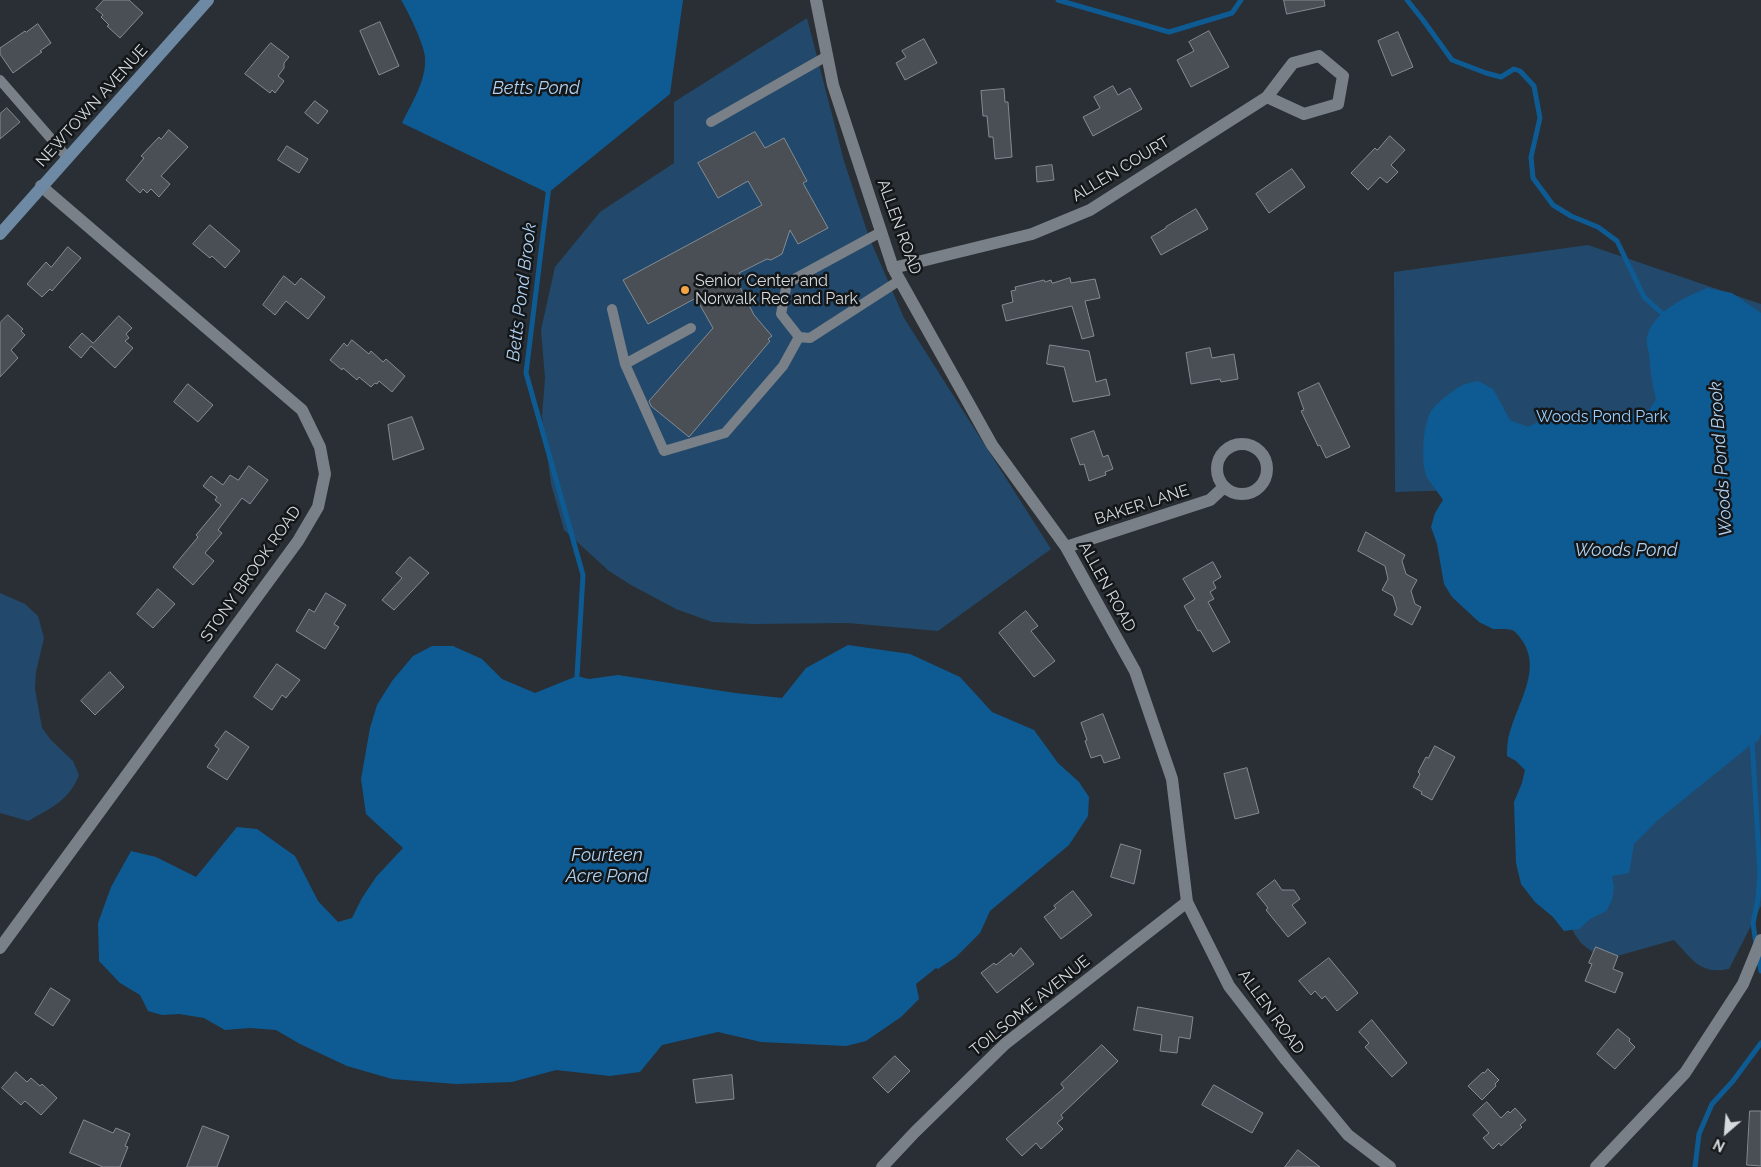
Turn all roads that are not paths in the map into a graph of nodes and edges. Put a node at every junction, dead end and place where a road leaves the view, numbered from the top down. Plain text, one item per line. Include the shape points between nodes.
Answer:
1 (208, 0) edge
2 (816, 0) edge
3 (827, 56) junction
4 (0, 80) edge
5 (1267, 97) junction
6 (711, 122) dead end
7 (67, 157) junction
8 (42, 186) junction
9 (881, 232) junction
10 (0, 234) edge
11 (893, 268) junction
12 (900, 280) junction
13 (612, 309) dead end
14 (691, 328) dead end
15 (799, 337) junction
16 (624, 364) junction
17 (1224, 487) junction
18 (1066, 547) junction
19 (1187, 902) junction
20 (1761, 940) edge
21 (0, 948) edge
22 (882, 1167) edge
23 (1390, 1167) edge
24 (1596, 1167) edge

1 - 7 main road, NEWTOWN AVENUE
2 - 3 street, ALLEN ROAD
3 - 6 lane
3 - 9 street, ALLEN ROAD via 833,85
4 - 7 lane
5 - 5 street, ALLEN COURT via 1304,114 1338,104 1343,76 1319,56 1293,64
5 - 11 street, ALLEN COURT via 1090,210 1032,234
7 - 8 main road, NEWTOWN AVENUE
8 - 10 main road, NEWTOWN AVENUE
8 - 21 street, STONY BROOK ROAD via 302,410 320,447 325,474 318,507 298,541
9 - 11 street, ALLEN ROAD
9 - 15 lane via 787,284 781,314
11 - 12 street, ALLEN ROAD
12 - 15 lane via 810,338
12 - 18 street, ALLEN ROAD via 992,445
13 - 16 lane
14 - 16 lane
15 - 16 lane via 783,366 725,433 664,451
17 - 17 street via 1242,494 1260,487 1267,469 1260,452 1242,444 1224,451 1217,469 1218,479
17 - 18 street, BAKER LANE via 1210,500
18 - 19 street, ALLEN ROAD via 1135,671 1154,724 1172,778
19 - 22 street, TOILSOME AVENUE via 1004,1044
19 - 23 street, ALLEN ROAD via 1229,986 1348,1135
20 - 24 street via 1743,984 1685,1073

